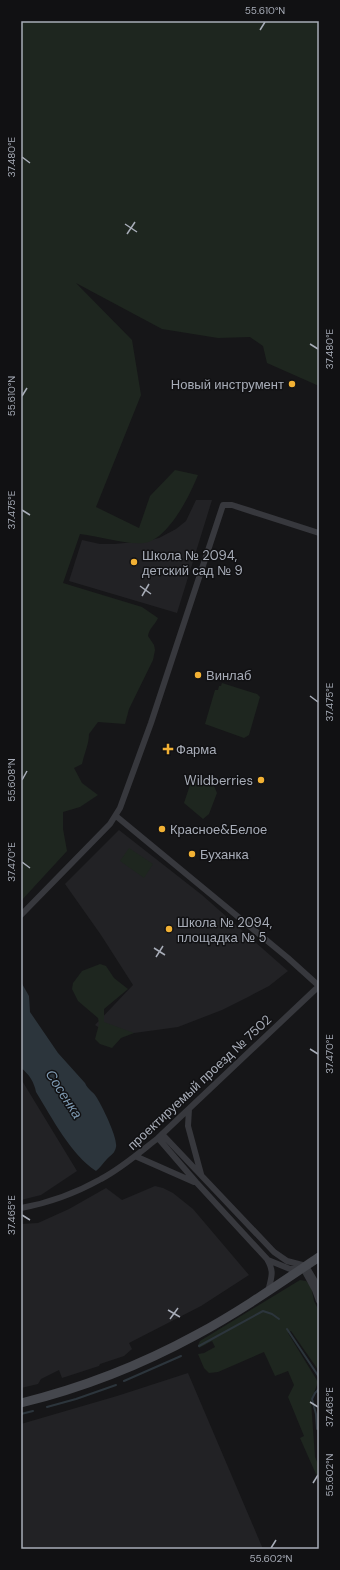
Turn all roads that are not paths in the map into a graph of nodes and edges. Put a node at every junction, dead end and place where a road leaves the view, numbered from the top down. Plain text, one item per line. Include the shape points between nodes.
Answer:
1 (319, 533) edge
2 (116, 816) junction
3 (21, 915) edge
4 (319, 986) edge
5 (189, 1109) junction
6 (160, 1136) junction
7 (135, 1156) junction
8 (202, 1176) junction
9 (196, 1182) junction
10 (21, 1208) edge
11 (319, 1257) edge
12 (267, 1259) junction
13 (304, 1267) junction
14 (319, 1288) edge
15 (268, 1292) junction
16 (319, 1301) edge
17 (21, 1403) edge

1 - 2 street via 232,505 223,505 153,715
2 - 3 street
2 - 4 street via 283,953
4 - 5 street, проектируемый проезд № 7502
5 - 6 street, проектируемый проезд № 7502
5 - 8 street via 188,1126
6 - 7 street, проектируемый проезд № 7502
6 - 8 street
6 - 9 street
7 - 9 street
7 - 10 street, проектируемый проезд № 7502 via 102,1179 75,1192 37,1206
8 - 13 street via 274,1252 287,1261
9 - 12 street
11 - 13 main road
12 - 13 street via 290,1269
12 - 15 street via 272,1268
13 - 14 street
13 - 15 main road
13 - 16 street
15 - 17 main road via 197,1335 145,1360 83,1385

